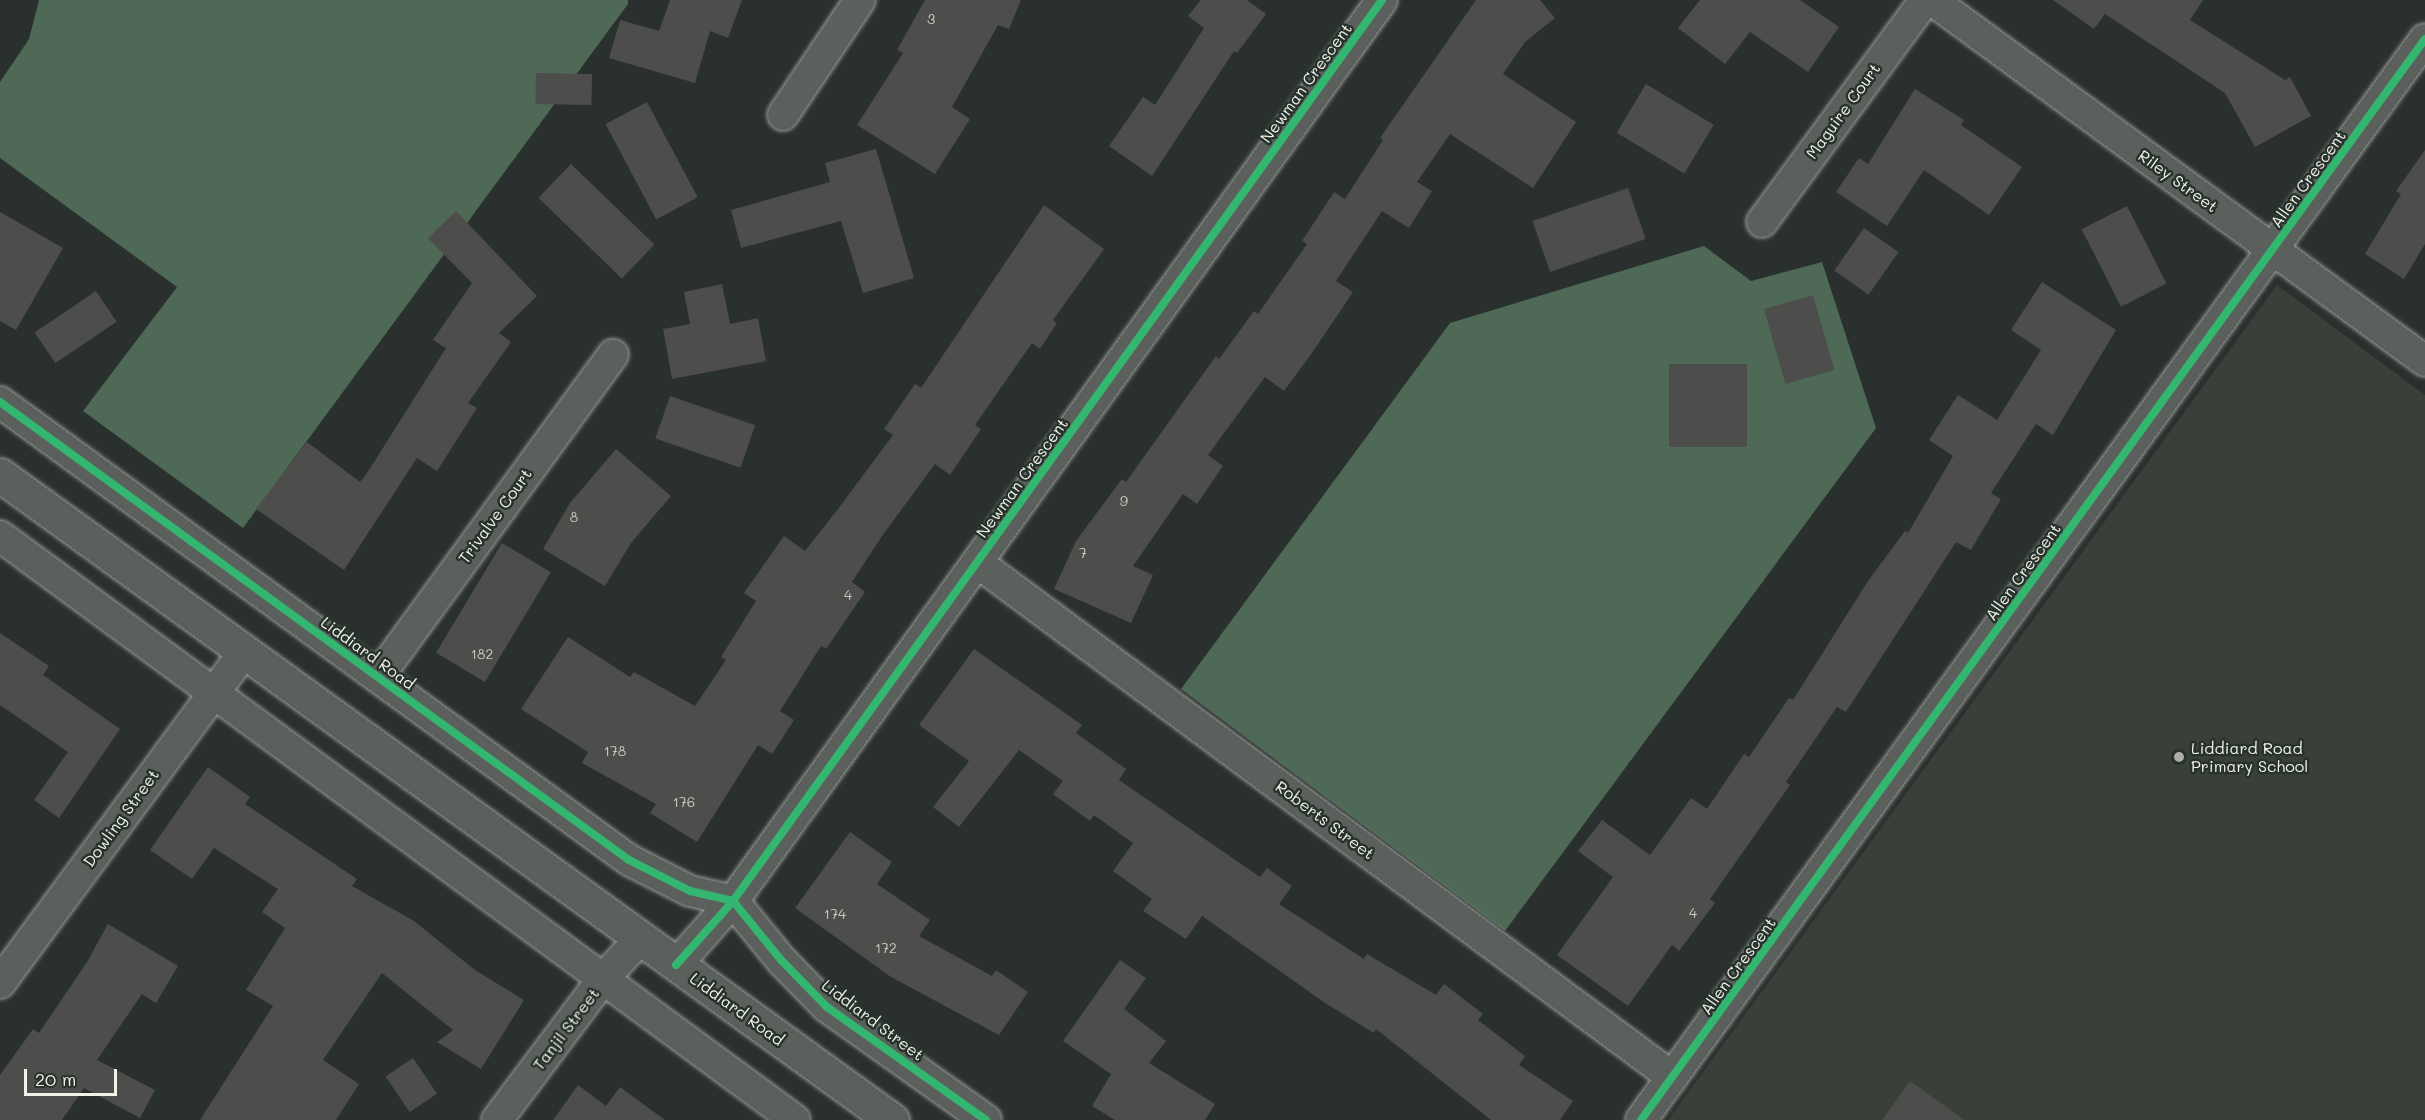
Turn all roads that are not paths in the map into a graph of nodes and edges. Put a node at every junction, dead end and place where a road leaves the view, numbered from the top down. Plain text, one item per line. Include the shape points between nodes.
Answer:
1 (860, 0) edge
2 (1382, 0) edge
3 (1925, 0) edge
4 (1932, 0) edge
5 (2425, 39) edge
6 (783, 115) dead end
7 (1762, 222) dead end
8 (2272, 251) junction
9 (613, 355) dead end
10 (2425, 362) edge
11 (0, 402) edge
12 (0, 475) edge
13 (0, 536) edge
14 (978, 563) junction
15 (243, 654) junction
16 (378, 677) junction
17 (214, 692) junction
18 (732, 900) junction
19 (639, 940) junction
20 (676, 965) junction
21 (603, 979) junction
22 (0, 983) edge
23 (1672, 1077) junction
24 (496, 1120) edge
25 (795, 1120) edge
26 (892, 1120) edge
27 (986, 1120) edge
28 (1641, 1120) edge

1 - 6 street
2 - 14 street, Newman Crescent
3 - 7 street, Maguire Court
4 - 8 street, Riley Street
5 - 8 street, Allen Crescent
8 - 10 street, Riley Street
8 - 23 street, Allen Crescent
9 - 16 street, Trivalve Court
11 - 16 street, Liddiard Road
12 - 15 street, Liddiard Road
13 - 17 street
14 - 18 street, Newman Crescent
14 - 23 street, Roberts Street
15 - 17 street, Dowling Street
15 - 19 street, Liddiard Road
16 - 18 street, Liddiard Road via 629,860 690,891
17 - 21 street
17 - 22 street, Dowling Street
18 - 20 street, Newman Crescent
18 - 27 street, Liddiard Street via 782,961 827,1007
19 - 20 street, Liddiard Road
19 - 21 street, Tanjil Street
20 - 26 street, Liddiard Road
21 - 24 street, Tanjil Street
21 - 25 street
23 - 28 street, Allen Crescent

